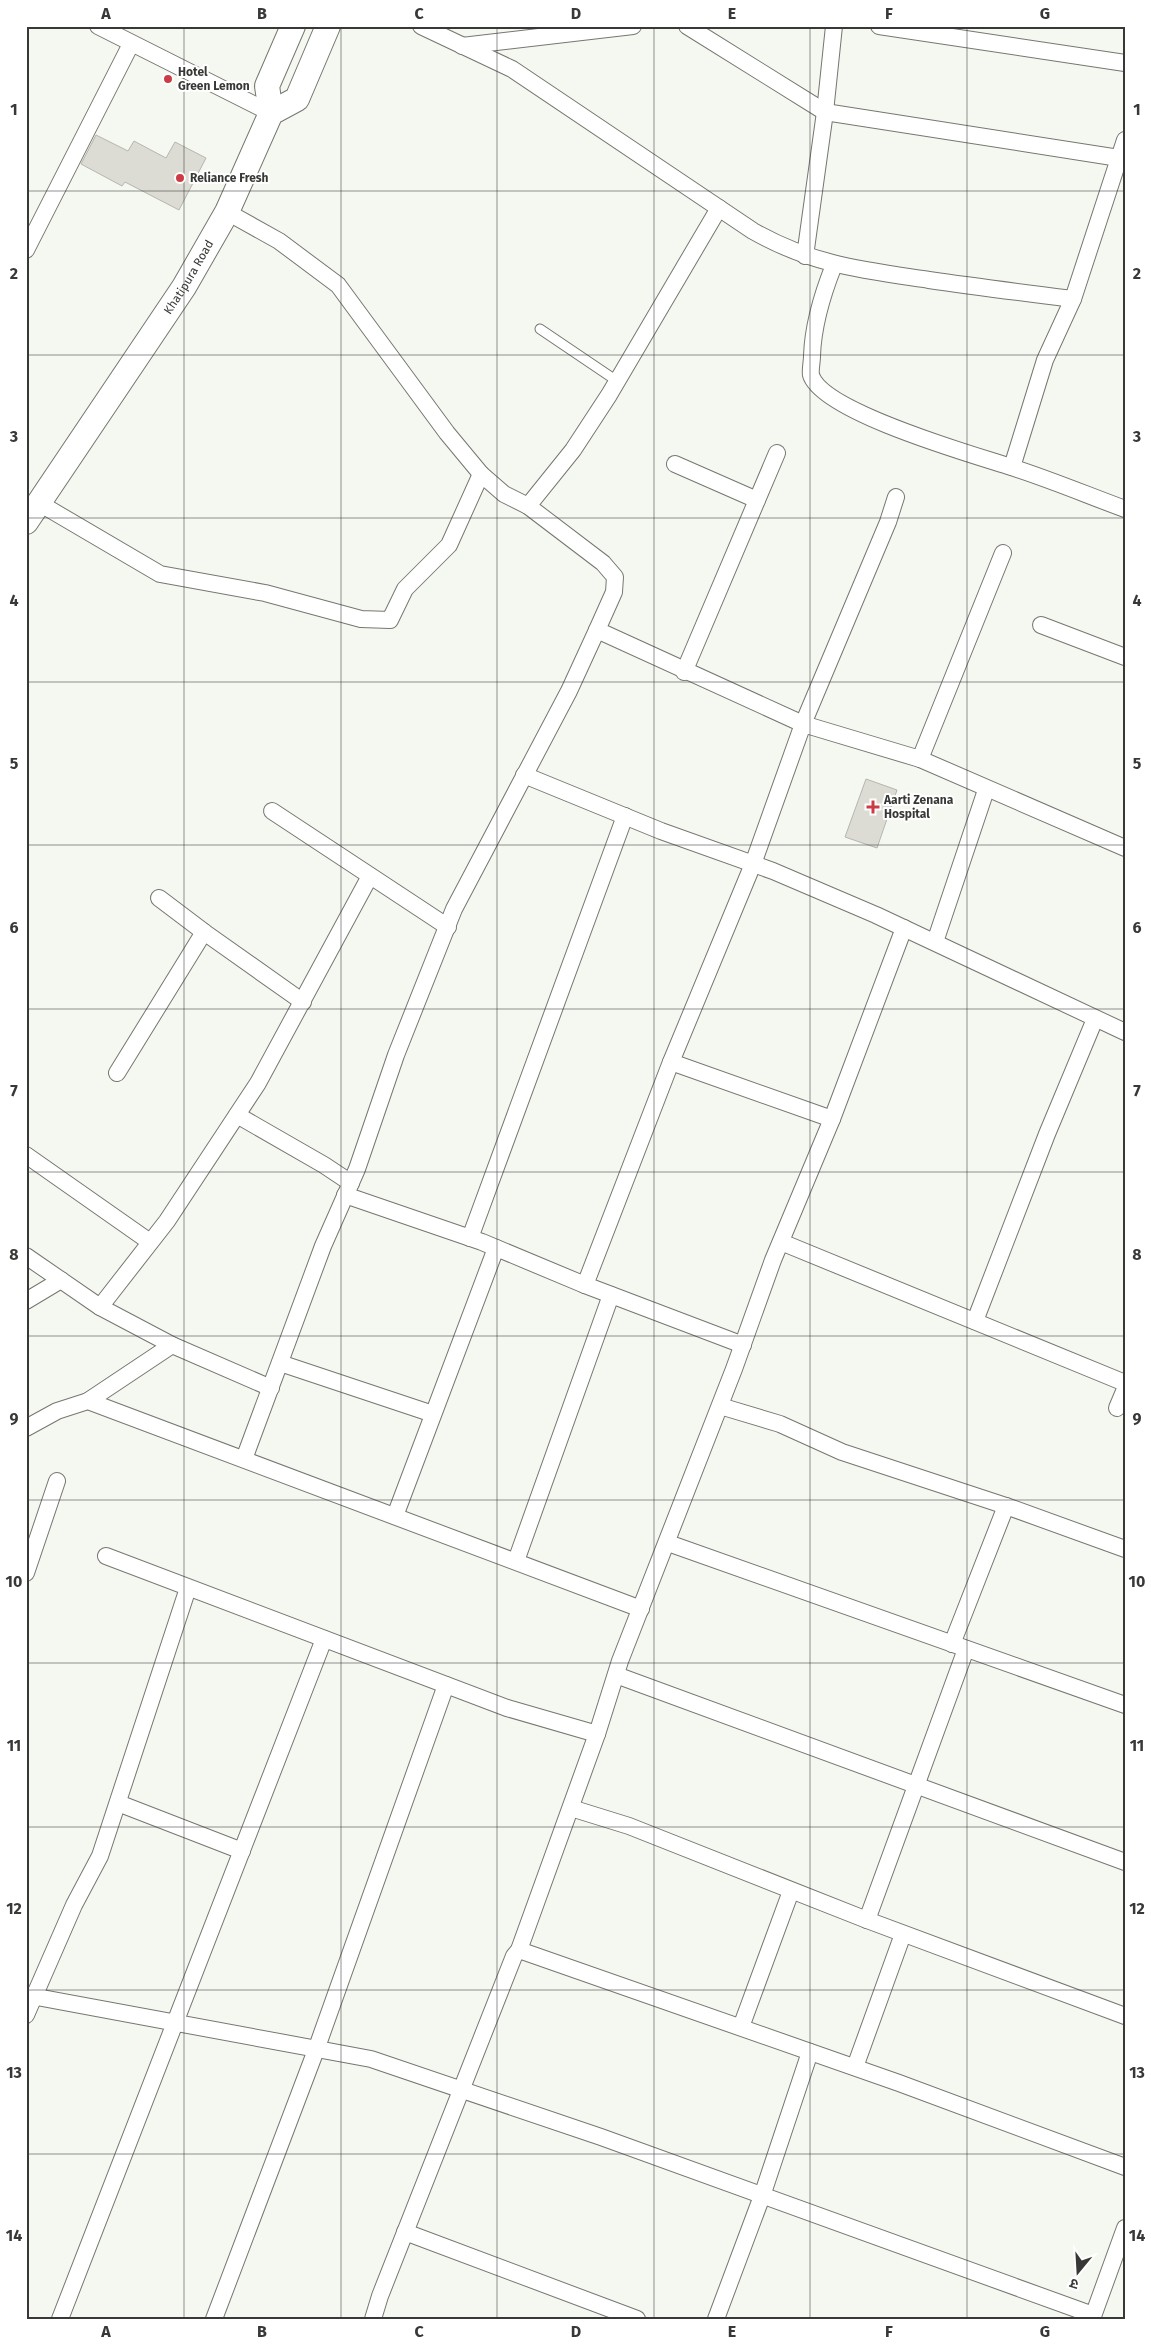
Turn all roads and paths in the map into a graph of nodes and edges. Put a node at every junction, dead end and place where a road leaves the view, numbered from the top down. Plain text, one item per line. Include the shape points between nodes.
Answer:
1 (98, 26) edge
2 (293, 26) edge
3 (328, 26) edge
4 (421, 26) edge
5 (633, 26) edge
6 (687, 26) edge
7 (834, 26) edge
8 (879, 26) edge
9 (131, 44) junction
10 (462, 46) junction
11 (1125, 63) edge
12 (825, 112) junction
13 (271, 113) junction
14 (1125, 140) edge
15 (1119, 158) junction
16 (719, 208) junction
17 (227, 212) junction
18 (26, 250) edge
19 (806, 256) junction
20 (834, 265) junction
21 (1073, 299) junction
22 (540, 329) dead end
23 (617, 381) junction
24 (777, 453) dead end
25 (675, 464) dead end
26 (1012, 467) junction
27 (481, 474) junction
28 (896, 497) dead end
29 (757, 500) junction
30 (528, 506) junction
31 (1125, 509) edge
32 (32, 512) edge
33 (1003, 554) dead end
34 (1041, 625) dead end
35 (597, 630) junction
36 (1125, 657) edge
37 (684, 672) junction
38 (803, 724) junction
39 (920, 759) junction
40 (524, 775) junction
41 (986, 790) junction
42 (272, 811) dead end
43 (625, 816) junction
44 (1125, 848) edge
45 (753, 864) junction
46 (370, 876) junction
47 (158, 898) dead end
48 (448, 927) junction
49 (904, 928) junction
50 (204, 932) junction
51 (935, 942) junction
52 (304, 1002) junction
53 (1094, 1018) junction
54 (1125, 1032) edge
55 (671, 1062) junction
56 (116, 1073) dead end
57 (237, 1115) junction
58 (832, 1119) junction
59 (26, 1155) edge
60 (348, 1189) junction
61 (470, 1238) junction
62 (150, 1242) junction
63 (781, 1242) junction
64 (496, 1248) junction
65 (26, 1256) edge
66 (61, 1280) junction
67 (585, 1285) junction
68 (611, 1295) junction
69 (26, 1301) edge
70 (100, 1307) junction
71 (975, 1321) junction
72 (172, 1345) junction
73 (743, 1345) junction
74 (280, 1363) junction
75 (1125, 1383) edge
76 (271, 1388) junction
77 (1125, 1389) edge
78 (88, 1401) junction
79 (720, 1406) junction
80 (1117, 1408) dead end
81 (433, 1414) junction
82 (26, 1428) edge
83 (244, 1459) junction
84 (57, 1481) dead end
85 (1006, 1506) junction
86 (395, 1516) junction
87 (668, 1543) junction
88 (1125, 1549) edge
89 (106, 1556) dead end
90 (516, 1560) junction
91 (26, 1573) edge
92 (188, 1588) junction
93 (641, 1609) junction
94 (324, 1639) junction
95 (959, 1646) junction
96 (616, 1675) junction
97 (446, 1685) junction
98 (1125, 1705) edge
99 (597, 1734) junction
100 (917, 1785) junction
101 (118, 1804) junction
102 (571, 1808) junction
103 (242, 1851) junction
104 (1125, 1862) edge
105 (791, 1890) junction
106 (867, 1920) junction
107 (903, 1934) junction
108 (519, 1950) junction
109 (30, 1996) edge
110 (26, 2015) edge
111 (1125, 2016) edge
112 (175, 2023) junction
113 (741, 2028) junction
114 (316, 2050) junction
115 (810, 2052) junction
116 (855, 2067) junction
117 (460, 2089) junction
118 (1125, 2167) edge
119 (762, 2196) junction
120 (1125, 2228) edge
121 (405, 2232) junction
122 (1092, 2317) edge
123 (60, 2319) edge
124 (214, 2319) edge
125 (373, 2319) edge
126 (637, 2319) edge
127 (716, 2319) edge

1 - 9 street
2 - 13 main road via 267,86
3 - 13 main road via 297,99
4 - 10 street
5 - 10 street
6 - 12 street
7 - 12 street
8 - 11 street
9 - 13 street
9 - 18 street
10 - 16 street via 512,69
12 - 15 street
12 - 19 street
13 - 17 main road, Khatipura Road
14 - 15 street
15 - 21 street
16 - 19 street via 775,243
16 - 23 street
17 - 27 street via 278,241 338,285 447,434
17 - 32 main road, Khatipura Road via 184,287
19 - 20 street
20 - 21 street
20 - 26 street via 822,294 813,336 811,374 818,386 852,409 945,448
21 - 26 street via 1045,360
22 - 23 lane
23 - 30 street via 573,450
24 - 29 street
25 - 29 street
26 - 31 street
27 - 30 street via 504,494
27 - 32 street via 449,545 405,589 390,620 361,619 265,594 160,574
28 - 38 street
29 - 37 street
30 - 35 street via 603,563 615,577 614,592
33 - 39 street
34 - 36 street
35 - 37 street
35 - 40 street
37 - 38 street
38 - 39 street
38 - 45 street
39 - 41 street
40 - 43 street
40 - 48 street via 454,909
41 - 44 street
41 - 51 street
42 - 46 street
43 - 45 street
43 - 61 street
45 - 49 street
45 - 55 street
46 - 48 street
46 - 52 street
47 - 50 street
48 - 60 street via 396,1054
49 - 51 street
49 - 58 street
50 - 52 street
50 - 56 street
51 - 53 street
52 - 57 street
53 - 54 street
53 - 71 street
55 - 58 street
55 - 67 street
57 - 60 street
57 - 62 street
58 - 63 street
59 - 62 street
60 - 61 street
60 - 74 street via 323,1246
61 - 64 street
62 - 70 street
63 - 71 street
63 - 73 street
64 - 67 street
64 - 81 street
65 - 66 street
66 - 69 street
66 - 70 street
67 - 68 street
68 - 73 street
68 - 90 street
70 - 72 street
71 - 75 street
72 - 76 street
72 - 78 street
73 - 79 street
74 - 76 street
74 - 81 street
76 - 83 street
77 - 80 street
78 - 82 street via 58,1411
78 - 83 street
79 - 85 street via 780,1424 842,1452
79 - 87 street
81 - 86 street
83 - 86 street
84 - 91 street
85 - 88 street
85 - 95 street
86 - 90 street
87 - 93 street
87 - 95 street
89 - 92 street
90 - 93 street
92 - 94 street
92 - 101 street
93 - 96 street
94 - 97 street
94 - 103 street
95 - 98 street
95 - 100 street
96 - 99 street
96 - 100 street
97 - 99 street via 507,1708
97 - 114 street
99 - 102 street
100 - 104 street
100 - 106 street
101 - 103 street
101 - 109 street via 100,1856
102 - 105 street via 629,1826
102 - 108 street
103 - 112 street
105 - 106 street
105 - 113 street
106 - 107 street
107 - 111 street
107 - 116 street
108 - 113 street
108 - 117 street
109 - 110 street
109 - 112 street
112 - 114 street
112 - 123 street
113 - 115 street
114 - 117 street via 371,2059
114 - 124 street
115 - 116 street
115 - 119 street
116 - 118 street
117 - 119 street
117 - 121 street
119 - 122 street
119 - 127 street
120 - 122 street
121 - 125 street
121 - 126 street

